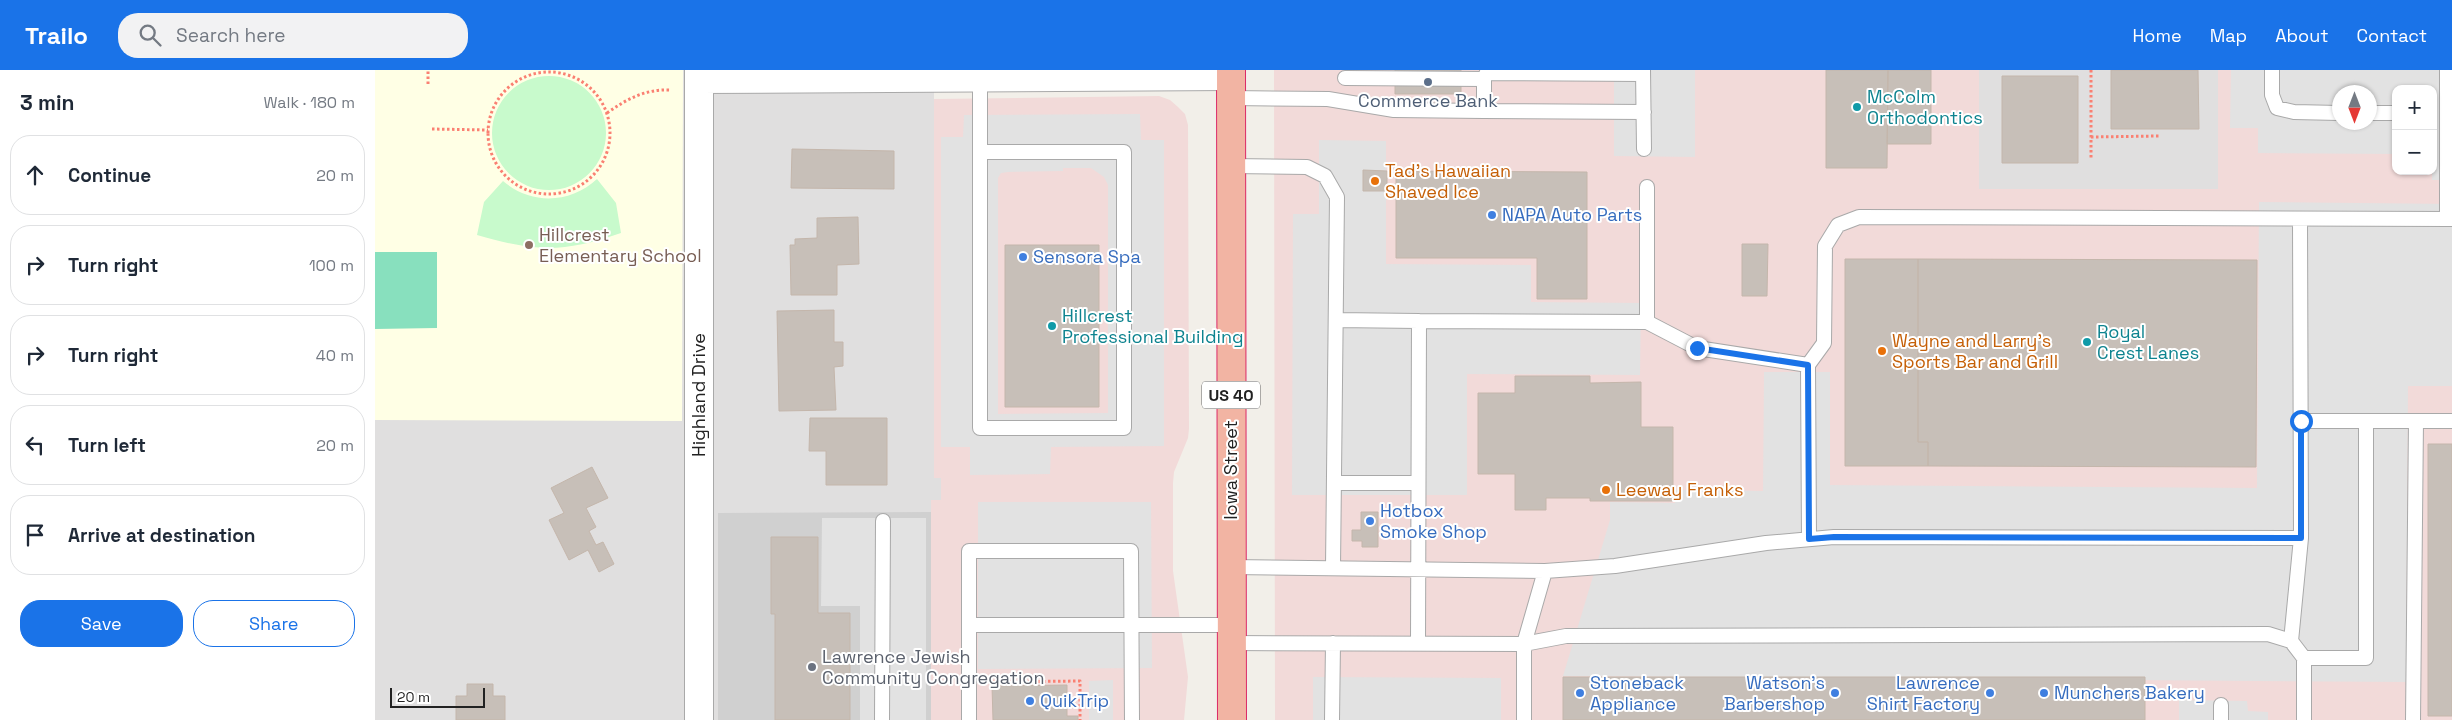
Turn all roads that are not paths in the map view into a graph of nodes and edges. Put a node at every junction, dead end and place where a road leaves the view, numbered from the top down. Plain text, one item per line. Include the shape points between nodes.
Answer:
1 (2272, 70) edge
2 (2447, 70) edge
3 (1643, 72) edge
4 (980, 74) edge
5 (1345, 74) edge
6 (1486, 74) edge
7 (691, 80) edge
8 (1231, 81) edge
9 (1345, 101) junction
10 (1484, 111) junction
11 (1644, 112) junction
12 (2332, 113) edge
13 (2377, 113) edge
14 (2392, 113) edge
15 (2440, 114) edge
16 (1644, 149) dead end
17 (980, 152) junction
18 (1231, 166) junction
19 (1647, 187) dead end
20 (2299, 219) junction
21 (2450, 219) edge
22 (1335, 320) junction
23 (1419, 321) junction
24 (1647, 322) junction
25 (1808, 365) junction
26 (2301, 421) junction
27 (2366, 421) junction
28 (2416, 421) junction
29 (2452, 421) edge
30 (1334, 483) junction
31 (1418, 483) junction
32 (883, 521) dead end
33 (2301, 538) junction
34 (1809, 539) junction
35 (1231, 567) junction
36 (1333, 568) junction
37 (1418, 569) junction
38 (1545, 571) junction
39 (969, 625) junction
40 (1131, 625) junction
41 (1231, 634) junction
42 (2291, 642) junction
43 (1333, 643) junction
44 (1418, 643) junction
45 (1524, 644) junction
46 (2304, 658) junction
47 (2221, 705) dead end
48 (699, 720) edge
49 (882, 720) edge
50 (969, 720) edge
51 (1132, 720) edge
52 (1232, 720) edge
53 (1332, 720) edge
54 (1524, 720) edge
55 (2221, 720) edge
56 (2303, 720) edge
57 (2413, 720) edge

1 - 12 lane via 2272,95 2277,108
2 - 15 lane
3 - 6 lane
3 - 11 lane
4 - 7 street
4 - 8 street
4 - 17 lane
5 - 6 lane
5 - 9 lane
6 - 10 lane
7 - 48 street, Highland Drive
8 - 9 lane
8 - 18 highway, Iowa Street / US 40
9 - 10 lane via 1394,110
10 - 11 lane
11 - 16 lane
13 - 14 lane
15 - 21 lane
17 - 17 lane via 980,428 1124,428 1124,152
18 - 22 lane via 1307,167 1325,176 1337,197
18 - 35 highway, Iowa Street / US 40
19 - 24 lane
20 - 21 lane
20 - 25 lane via 1859,217 1838,224 1825,246 1824,343
20 - 26 lane
22 - 23 lane
22 - 30 lane
23 - 24 lane
23 - 31 lane
24 - 25 lane via 1697,348
25 - 34 lane
26 - 27 lane
26 - 33 lane
27 - 28 lane
27 - 46 lane via 2366,658
28 - 29 lane
28 - 57 lane
30 - 31 lane
30 - 36 lane
31 - 37 lane
32 - 49 lane
33 - 34 lane
33 - 42 lane
34 - 38 lane via 1615,566
35 - 36 lane
35 - 41 highway, Iowa Street / US 40
36 - 37 lane
37 - 38 lane
37 - 44 lane
38 - 45 lane
39 - 40 lane
39 - 40 lane via 969,551 1131,551
39 - 50 lane
40 - 41 lane
40 - 51 lane
41 - 43 lane
41 - 52 highway, Iowa Street / US 40
42 - 45 lane via 2268,634 1565,636
42 - 46 lane
43 - 44 lane
43 - 53 lane
44 - 45 lane
45 - 54 lane
46 - 56 lane
47 - 55 lane

